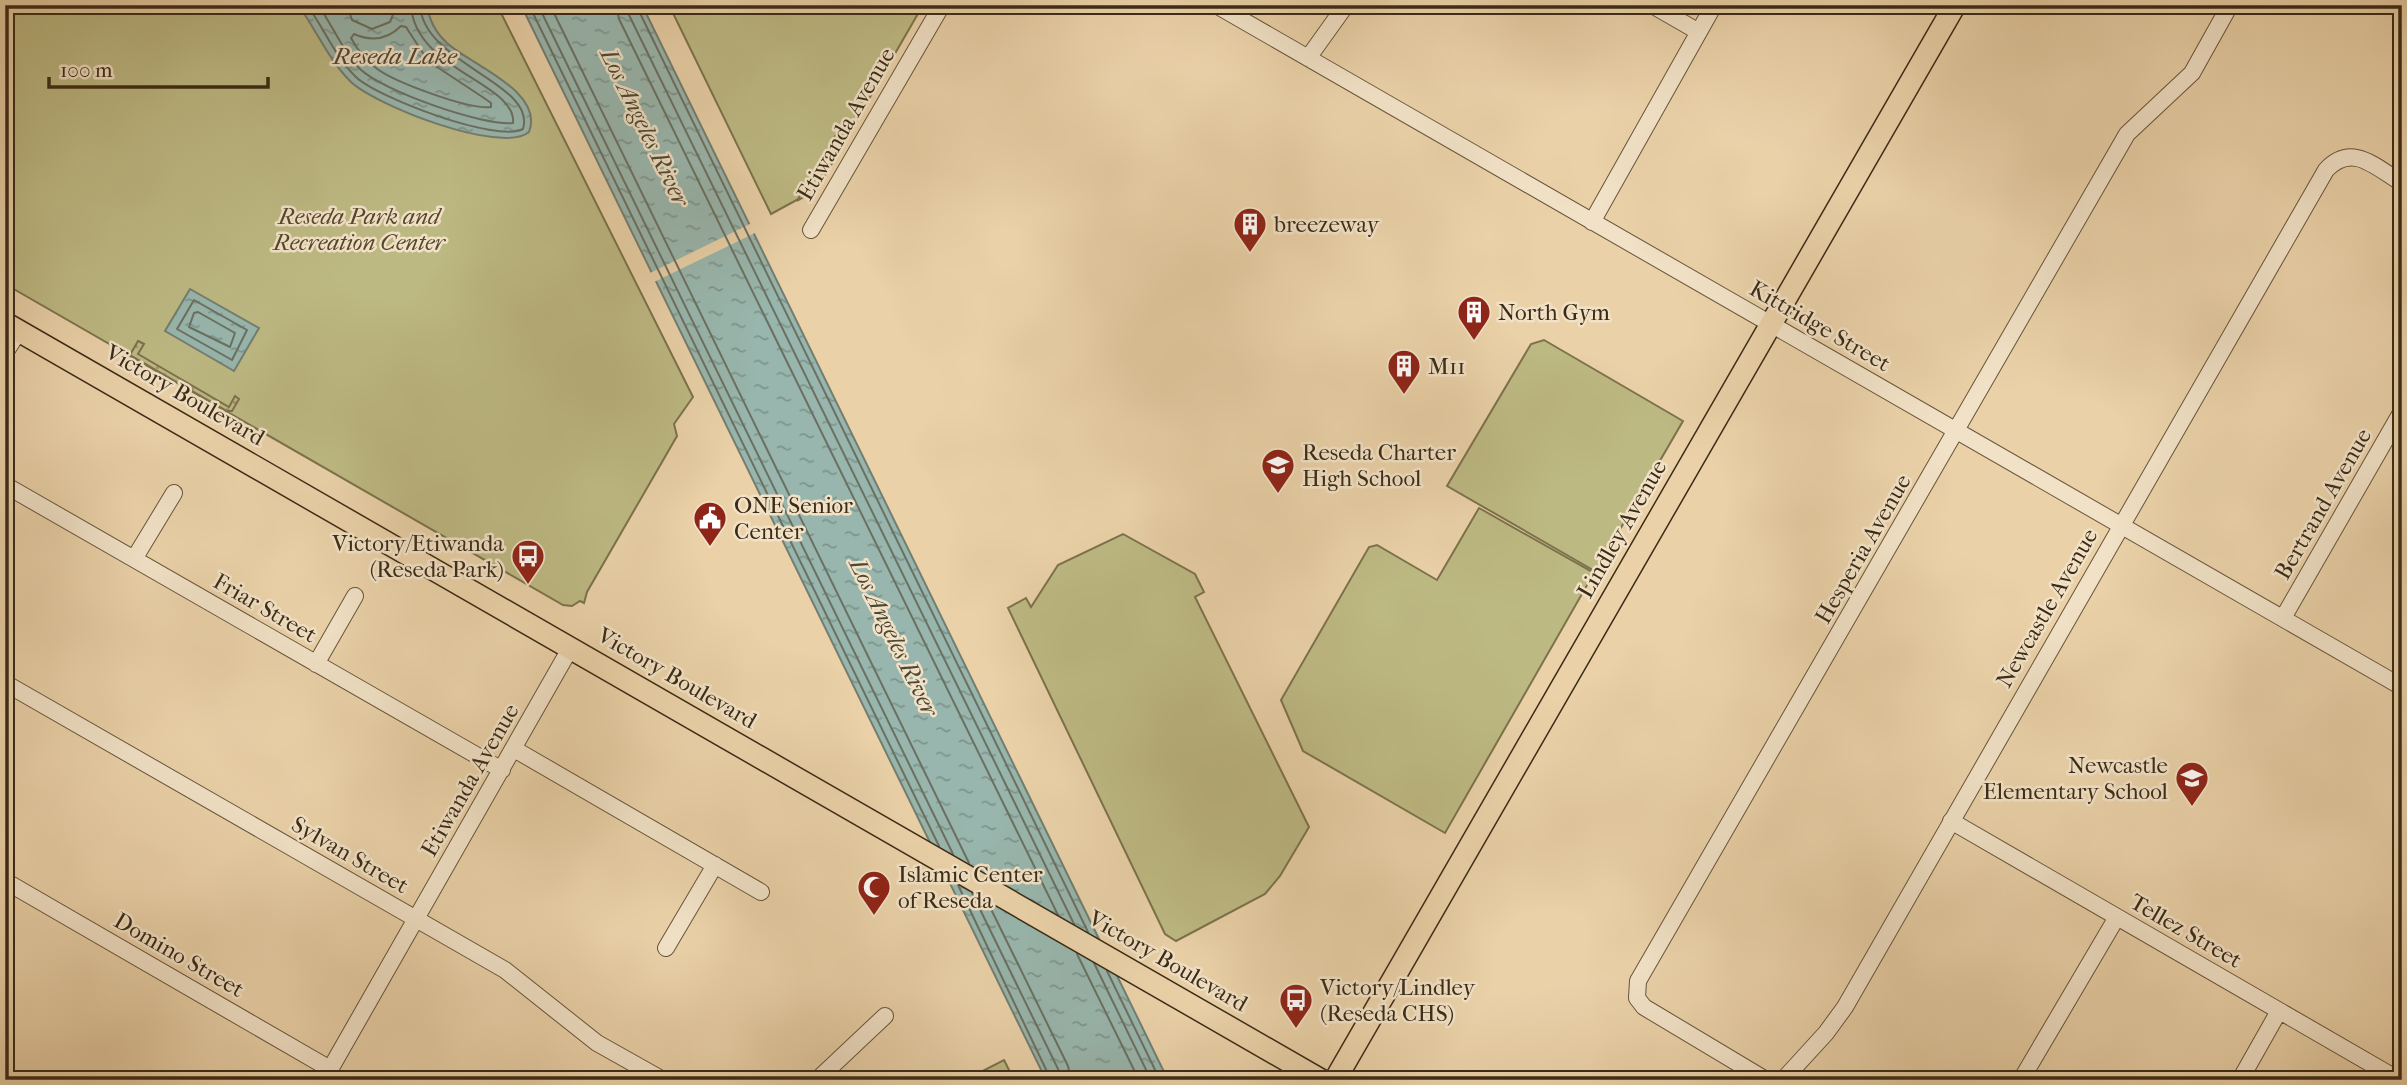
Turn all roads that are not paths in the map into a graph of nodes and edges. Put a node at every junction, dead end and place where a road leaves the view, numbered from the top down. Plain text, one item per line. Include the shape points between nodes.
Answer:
1 (942, 5) edge
2 (1216, 5) edge
3 (1346, 5) edge
4 (1652, 5) edge
5 (1714, 5) edge
6 (1955, 5) edge
7 (2230, 5) edge
8 (1699, 32) junction
9 (1308, 58) junction
10 (2402, 183) edge
11 (1592, 222) junction
12 (811, 230) dead end
13 (1770, 324) junction
14 (12, 327) edge
15 (5, 354) edge
16 (2402, 411) edge
17 (1957, 431) junction
18 (5, 485) edge
19 (174, 493) dead end
20 (2121, 525) junction
21 (134, 559) junction
22 (355, 596) dead end
23 (2283, 618) junction
24 (571, 648) junction
25 (316, 664) junction
26 (5, 683) edge
27 (2402, 687) edge
28 (514, 749) junction
29 (502, 770) junction
30 (1951, 821) junction
31 (715, 865) junction
32 (5, 881) edge
33 (761, 892) dead end
34 (2116, 916) junction
35 (416, 919) junction
36 (666, 948) dead end
37 (2279, 1011) junction
38 (885, 1016) dead end
39 (327, 1074) edge
40 (663, 1080) edge
41 (817, 1080) edge
42 (1321, 1080) edge
43 (1335, 1080) edge
44 (1766, 1080) edge
45 (1783, 1080) edge
46 (2021, 1080) edge
47 (2239, 1080) edge
48 (2399, 1080) edge

1 - 12 street, Etiwanda Avenue
2 - 9 street, Kittridge Street
3 - 9 street
4 - 8 street
5 - 8 street
6 - 13 main road, Lindley Avenue
7 - 17 street, Hesperia Avenue via 2192,73 2127,134
8 - 11 street
9 - 11 street, Kittridge Street
10 - 20 street, Newcastle Avenue via 2362,159 2345,156 2326,170
11 - 13 street, Kittridge Street
13 - 17 street, Kittridge Street
13 - 43 main road, Lindley Avenue
14 - 15 street
14 - 24 main road, Victory Boulevard
16 - 23 street, Bertrand Avenue
17 - 20 street, Kittridge Street
17 - 44 street, Hesperia Avenue via 1638,981 1637,998 1644,1007
18 - 21 street, Friar Street
19 - 21 street
20 - 23 street, Kittridge Street
20 - 30 street, Newcastle Avenue
21 - 25 street, Friar Street
22 - 25 street
23 - 27 street, Kittridge Street
24 - 28 street, Etiwanda Avenue
24 - 42 main road, Victory Boulevard
25 - 29 street, Friar Street
26 - 35 street, Sylvan Street
28 - 29 street, Etiwanda Avenue
28 - 31 street
29 - 35 street, Etiwanda Avenue
30 - 34 street, Tellez Street
30 - 45 street, Newcastle Avenue via 1845,1007
31 - 33 street
31 - 36 street
32 - 39 street, Domino Street
34 - 37 street, Tellez Street
34 - 46 street
35 - 39 street, Etiwanda Avenue
35 - 40 street, Sylvan Street via 506,971 597,1043
37 - 47 street
37 - 48 street, Tellez Street
38 - 41 street

